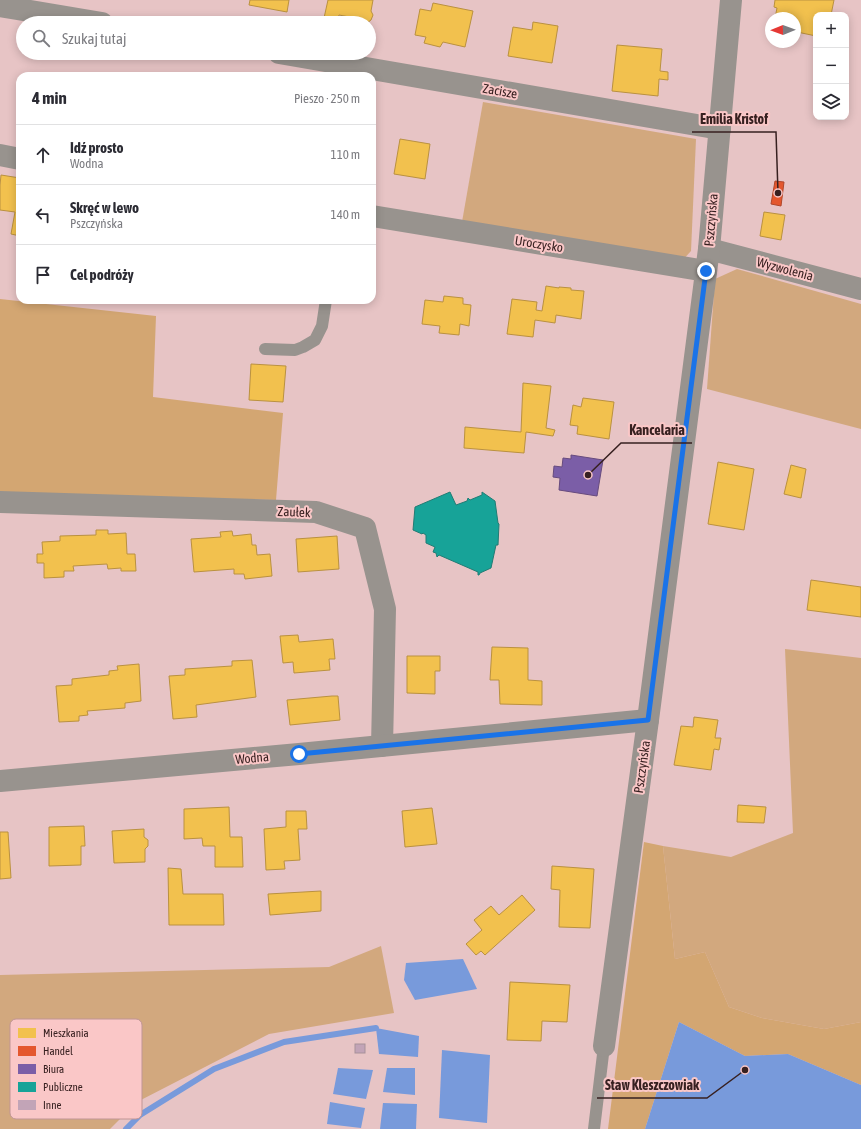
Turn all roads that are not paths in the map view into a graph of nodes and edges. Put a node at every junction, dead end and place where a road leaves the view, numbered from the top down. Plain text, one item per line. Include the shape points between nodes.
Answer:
1 (731, 0) edge
2 (0, 6) edge
3 (60, 16) edge
4 (320, 60) edge
5 (720, 129) junction
6 (0, 155) edge
7 (16, 157) edge
8 (376, 217) edge
9 (708, 249) junction
10 (706, 271) junction
11 (861, 289) edge
12 (325, 304) edge
13 (265, 349) dead end
14 (0, 502) edge
15 (648, 720) junction
16 (382, 746) junction
17 (0, 781) edge
18 (604, 1046) joint
19 (594, 1129) edge

1 - 5 street, Pszczyńska
2 - 3 street
4 - 5 street, Zacisze
5 - 9 street, Pszczyńska
6 - 7 street
8 - 10 street, Uroczysko
9 - 10 street, Pszczyńska
9 - 11 street, Wyzwolenia
10 - 15 street, Pszczyńska
12 - 13 lane via 322,326 315,340 295,350
14 - 16 street, Zaułek via 316,512 365,528 385,609
15 - 16 street, Wodna
15 - 18 street, Pszczyńska
16 - 17 street, Wodna
18 - 19 lane, Pszczyńska

